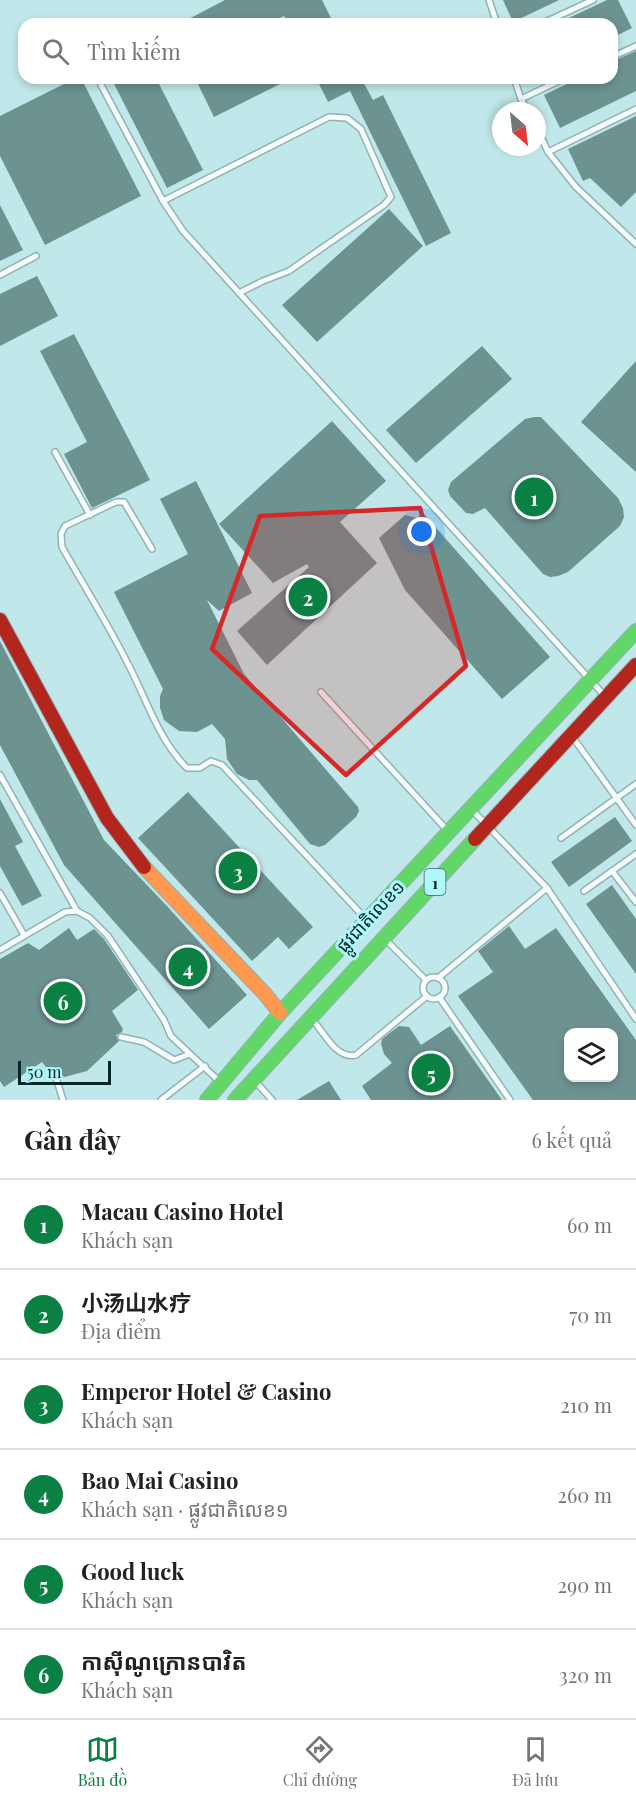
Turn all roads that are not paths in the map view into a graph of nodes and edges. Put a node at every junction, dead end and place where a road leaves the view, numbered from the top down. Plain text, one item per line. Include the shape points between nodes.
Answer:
1 (489, 0) edge
2 (593, 0) edge
3 (495, 18) edge
4 (554, 18) edge
5 (636, 46) edge
6 (618, 54) edge
7 (516, 84) edge
8 (553, 84) edge
9 (101, 85) dead end
10 (521, 99) junction
11 (523, 102) edge
12 (636, 110) edge
13 (546, 148) edge
14 (548, 152) junction
15 (163, 201) junction
16 (636, 244) edge
17 (36, 256) dead end
18 (0, 275) edge
19 (239, 293) junction
20 (55, 452) dead end
21 (90, 515) junction
22 (152, 549) dead end
23 (0, 620) edge
24 (636, 631) edge
25 (636, 665) edge
26 (591, 681) junction
27 (321, 692) dead end
28 (606, 697) junction
29 (571, 736) junction
30 (0, 775) edge
31 (636, 784) edge
32 (617, 798) junction
33 (472, 809) junction
34 (636, 825) edge
35 (488, 827) junction
36 (449, 832) junction
37 (561, 838) dead end
38 (636, 854) edge
39 (612, 871) junction
40 (547, 888) junction
41 (584, 891) dead end
42 (0, 893) edge
43 (636, 902) edge
44 (77, 911) junction
45 (366, 920) junction
46 (24, 934) junction
47 (383, 937) junction
48 (0, 950) edge
49 (438, 978) junction
50 (426, 980) junction
51 (427, 996) junction
52 (439, 997) junction
53 (280, 1013) junction
54 (310, 1017) junction
55 (636, 1019) edge
56 (121, 1037) dead end
57 (190, 1054) junction
58 (205, 1066) junction
59 (56, 1078) dead end
60 (253, 1079) junction
61 (222, 1084) junction
62 (63, 1100) edge
63 (161, 1100) edge
64 (207, 1100) edge
65 (234, 1100) edge
66 (272, 1100) edge
67 (510, 1100) edge

1 - 3 lane
2 - 4 lane
5 - 6 lane
7 - 10 lane
8 - 10 lane
9 - 15 lane
10 - 11 lane
12 - 14 lane
13 - 14 lane
14 - 16 lane via 576,187
15 - 19 lane via 183,231
15 - 19 lane via 329,117 347,118 361,129 391,197 289,271
17 - 18 lane
19 - 26 lane
20 - 21 lane
21 - 22 lane via 124,502
21 - 45 lane via 65,526 62,547 178,759 187,768 200,768 211,761 222,765
23 - 53 main road via 123,841
24 - 26 main road, ផ្លូវជាតិលេខ១ / 1
25 - 28 main road, ផ្លូវជាតិលេខ១ / 1
26 - 28 lane
26 - 33 main road, ផ្លូវជាតិលេខ១ / 1
27 - 36 lane
28 - 29 main road, ផ្លូវជាតិលេខ១ / 1
29 - 32 lane
29 - 35 main road, ផ្លូវជាតិលេខ១ / 1
30 - 44 lane
31 - 32 lane
32 - 34 lane
32 - 37 lane
33 - 35 lane
33 - 36 main road, ផ្លូវជាតិលេខ១ / 1
35 - 40 lane
35 - 47 main road, ផ្លូវជាតិលេខ១ / 1
36 - 45 main road, ផ្លូវជាតិលេខ១ / 1
38 - 39 lane
39 - 41 lane
39 - 43 lane
40 - 49 lane
40 - 55 lane
42 - 46 lane
44 - 46 lane via 65,912
44 - 57 lane via 108,936 171,1036
45 - 53 main road, ផ្លូវជាតិលេខ១ / 1
46 - 48 lane
47 - 50 lane
47 - 54 main road, ផ្លូវជាតិលេខ១ / 1
49 - 50 lane
49 - 52 lane via 445,987
50 - 51 lane via 423,988
51 - 52 lane
51 - 54 lane via 356,1055 341,1054
52 - 67 lane
53 - 61 main road, ផ្លូវជាតិលេខ១ / 1
54 - 60 main road, ផ្លូវជាតិលេខ១ / 1
56 - 57 lane via 144,1042 174,1060
57 - 58 lane
58 - 61 lane
58 - 63 lane
59 - 62 lane
60 - 65 main road, ផ្លូវជាតិលេខ១ / 1
60 - 66 lane
61 - 64 main road, ផ្លូវជាតិលេខ១ / 1
61 - 65 lane

